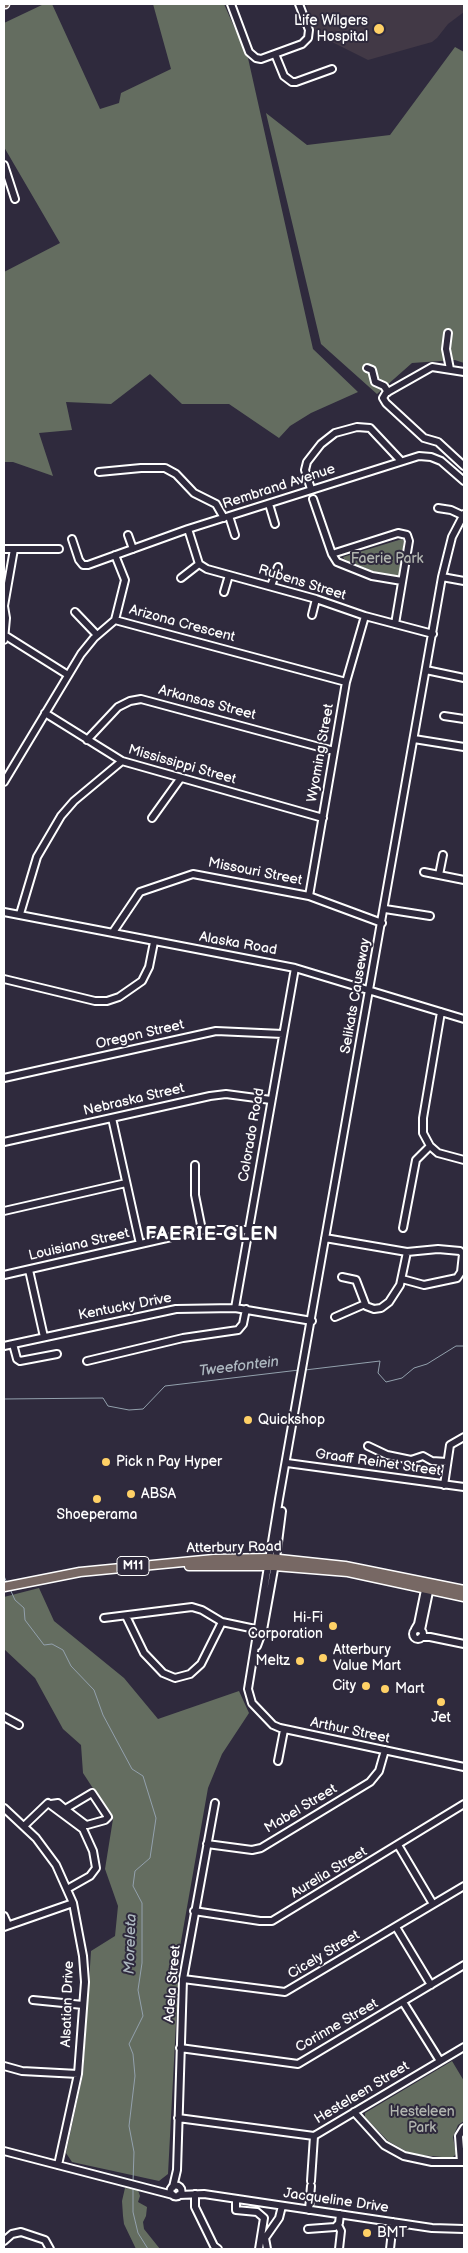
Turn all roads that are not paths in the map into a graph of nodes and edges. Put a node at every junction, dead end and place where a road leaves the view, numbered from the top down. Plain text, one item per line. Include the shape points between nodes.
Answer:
1 (231, 4) edge
2 (299, 4) edge
3 (275, 54) junction
4 (332, 69) dead end
5 (4, 165) edge
6 (15, 199) dead end
7 (448, 333) dead end
8 (367, 368) dead end
9 (450, 369) junction
10 (464, 372) edge
11 (388, 392) junction
12 (401, 461) junction
13 (464, 466) edge
14 (99, 472) dead end
15 (464, 481) edge
16 (311, 490) junction
17 (313, 499) dead end
18 (269, 504) junction
19 (438, 508) dead end
20 (464, 515) edge
21 (226, 517) junction
22 (275, 524) dead end
23 (188, 529) junction
24 (128, 535) dead end
25 (235, 535) dead end
26 (72, 539) dead end
27 (4, 548) edge
28 (14, 549) junction
29 (59, 549) dead end
30 (133, 549) junction
31 (332, 554) junction
32 (115, 555) junction
33 (199, 564) junction
34 (278, 567) dead end
35 (229, 575) junction
36 (442, 577) junction
37 (181, 578) dead end
38 (402, 581) junction
39 (464, 581) edge
40 (271, 586) junction
41 (224, 592) dead end
42 (316, 599) junction
43 (4, 606) edge
44 (75, 612) dead end
45 (312, 615) dead end
46 (365, 616) junction
47 (115, 620) junction
48 (395, 624) junction
49 (433, 634) junction
50 (97, 635) junction
51 (5, 638) edge
52 (426, 670) junction
53 (68, 675) junction
54 (464, 678) edge
55 (346, 682) junction
56 (45, 713) junction
57 (444, 716) dead end
58 (464, 719) edge
59 (414, 739) junction
60 (87, 740) junction
61 (464, 747) edge
62 (334, 751) junction
63 (122, 761) junction
64 (180, 778) junction
65 (4, 782) edge
66 (152, 818) dead end
67 (323, 818) junction
68 (443, 855) dead end
69 (424, 872) dead end
70 (439, 875) junction
71 (464, 880) edge
72 (309, 896) junction
73 (385, 909) junction
74 (4, 912) edge
75 (20, 914) junction
76 (430, 916) dead end
77 (382, 923) junction
78 (113, 932) junction
79 (154, 942) junction
80 (295, 968) junction
81 (4, 979) edge
82 (370, 990) junction
83 (441, 1012) junction
84 (464, 1019) edge
85 (283, 1034) junction
86 (4, 1078) edge
87 (271, 1100) junction
88 (112, 1118) junction
89 (4, 1142) edge
90 (430, 1146) junction
91 (464, 1160) edge
92 (195, 1165) dead end
93 (126, 1183) junction
94 (4, 1211) edge
95 (403, 1228) dead end
96 (202, 1230) junction
97 (249, 1230) junction
98 (325, 1238) junction
99 (140, 1244) junction
100 (407, 1252) junction
101 (29, 1270) junction
102 (4, 1275) edge
103 (342, 1277) dead end
104 (402, 1278) junction
105 (365, 1304) junction
106 (235, 1308) junction
107 (246, 1309) junction
108 (335, 1317) dead end
109 (312, 1321) junction
110 (44, 1337) junction
111 (13, 1344) junction
112 (4, 1346) edge
113 (57, 1354) dead end
114 (87, 1361) dead end
115 (464, 1439) edge
116 (368, 1446) dead end
117 (447, 1462) junction
118 (287, 1463) junction
119 (444, 1485) junction
120 (464, 1487) edge
121 (272, 1562) junction
122 (23, 1585) junction
123 (428, 1585) junction
124 (4, 1587) edge
125 (464, 1590) edge
126 (4, 1592) edge
127 (464, 1597) edge
128 (126, 1616) junction
129 (104, 1618) dead end
130 (222, 1622) junction
131 (260, 1629) junction
132 (464, 1644) edge
133 (248, 1692) joint
134 (4, 1717) edge
135 (19, 1725) dead end
136 (284, 1730) junction
137 (385, 1750) junction
138 (278, 1761) dead end
139 (464, 1767) edge
140 (49, 1803) junction
141 (215, 1803) dead end
142 (464, 1804) edge
143 (4, 1808) edge
144 (65, 1809) junction
145 (24, 1826) junction
146 (207, 1844) junction
147 (398, 1845) junction
148 (464, 1886) edge
149 (67, 1890) junction
150 (73, 1903) junction
151 (433, 1904) junction
152 (194, 1911) junction
153 (4, 1916) edge
154 (6, 1926) edge
155 (396, 1927) junction
156 (464, 1965) edge
157 (183, 1979) junction
158 (431, 1984) junction
159 (33, 2000) dead end
160 (403, 2002) junction
161 (83, 2004) junction
162 (464, 2046) edge
163 (180, 2048) junction
164 (440, 2061) junction
165 (4, 2066) edge
166 (78, 2074) junction
167 (354, 2112) junction
168 (178, 2118) junction
169 (464, 2128) edge
170 (314, 2136) junction
171 (4, 2151) edge
172 (463, 2162) edge
173 (58, 2165) junction
174 (177, 2170) junction
175 (181, 2187) junction
176 (174, 2191) junction
177 (195, 2194) junction
178 (204, 2194) junction
179 (236, 2199) junction
180 (282, 2206) junction
181 (309, 2210) junction
182 (340, 2214) junction
183 (393, 2222) junction
184 (338, 2225) junction
185 (308, 2229) dead end
186 (464, 2229) edge
187 (4, 2241) edge
188 (50, 2249) edge
189 (218, 2249) edge
190 (259, 2249) edge
191 (266, 2249) edge
192 (339, 2249) edge
193 (390, 2249) edge

1 - 3 street via 249,52 261,59
2 - 3 street via 309,30 308,38 302,44
3 - 4 street via 284,76 292,82
5 - 6 street
7 - 9 street via 446,349
8 - 11 street via 373,372 375,382
9 - 10 street
9 - 11 street via 430,368
11 - 13 street via 383,396 386,403 424,438 438,442
12 - 15 street, Rembrand Avenue via 419,456 434,458
12 - 16 street, Rembrand Avenue
12 - 16 street via 370,428 357,427 335,433 307,462
14 - 21 street via 165,468 176,474 194,493 216,504
16 - 18 street, Rembrand Avenue
17 - 31 street
18 - 21 street, Rembrand Avenue
18 - 22 street
19 - 20 street
20 - 36 street, Selikats Causeway via 450,542
21 - 23 street, Rembrand Avenue
21 - 25 street
23 - 30 street, Rembrand Avenue
23 - 33 street
24 - 30 street
26 - 32 street, Rembrand Avenue via 83,564
27 - 28 street
28 - 29 street
28 - 43 street
30 - 32 street, Rembrand Avenue
31 - 38 street via 344,565 378,578
31 - 38 street via 405,534 409,541
32 - 47 street via 125,580
33 - 35 street, Rubens Street
33 - 37 street
34 - 40 street
35 - 40 street, Rubens Street
35 - 41 street
36 - 39 street
36 - 49 street, Selikats Causeway
38 - 48 street
40 - 42 street, Rubens Street
42 - 45 street
42 - 46 street, Rubens Street
43 - 51 street
44 - 50 street
46 - 48 street, Rubens Street
46 - 55 street, Wyoming Street
47 - 50 street, Arizona Crescent
47 - 55 street, Arizona Crescent
48 - 49 street, Rubens Street
49 - 52 street, Selikats Causeway
50 - 53 street, Arizona Crescent
51 - 53 street
52 - 54 street
52 - 59 street, Selikats Causeway
53 - 56 street, Arizona Crescent
55 - 62 street, Wyoming Street
56 - 60 street, Mississippi Street
56 - 65 street, Arizona Crescent
57 - 58 street
59 - 61 street
59 - 73 street, Selikats Causeway
60 - 62 street, Arkansas Street via 118,707 141,699
60 - 63 street, Mississippi Street
62 - 67 street, Wyoming Street
63 - 64 street, Mississippi Street
63 - 75 street via 61,816 37,857
64 - 66 street
64 - 67 street, Mississippi Street
67 - 72 street, Wyoming Street
68 - 70 street
69 - 70 street
70 - 71 street
72 - 77 street, Missouri Street
72 - 78 street, Missouri Street via 187,874 140,892
73 - 76 street
73 - 77 street, Selikats Causeway
74 - 75 street, Alaska Road
75 - 78 street, Alaska Road
77 - 82 street, Selikats Causeway
78 - 79 street, Alaska Road
79 - 80 street, Alaska Road
79 - 81 street via 149,968 142,981 107,1001 95,1001
80 - 82 street, Alaska Road
80 - 85 street, Colorado Road
82 - 83 street, Alaska Road
82 - 98 street, Selikats Causeway
83 - 84 street, Alaska Road
83 - 90 street via 422,1124
85 - 86 street, Oregon Street via 216,1031
85 - 87 street, Colorado Road
87 - 88 street, Nebraska Street via 222,1094
87 - 97 street, Colorado Road
88 - 89 street, Nebraska Street
88 - 93 street
90 - 91 street via 442,1155
90 - 95 street via 416,1160
92 - 96 street
93 - 94 street
93 - 99 street
96 - 97 street, Louisiana Street
96 - 99 street, Louisiana Street
97 - 106 street, Colorado Road
98 - 100 street
98 - 109 street, Selikats Causeway
99 - 101 street, Louisiana Street
100 - 104 street
100 - 104 street via 429,1248 462,1252 461,1272 457,1278 428,1285
101 - 102 street, Louisiana Street
101 - 110 street
103 - 105 street via 356,1280
104 - 105 street via 383,1307 374,1309
105 - 108 street
106 - 107 street, Kentucky Drive
106 - 110 street, Kentucky Drive via 164,1310
107 - 109 street, Kentucky Drive
107 - 114 street via 243,1324 238,1330 183,1338
109 - 118 street, Selikats Causeway
110 - 111 street, Kentucky Drive
111 - 112 street, Kentucky Drive
111 - 113 street via 16,1359 20,1361
115 - 117 street via 450,1446
116 - 117 street via 380,1453 413,1460 424,1456 432,1461
117 - 119 street
118 - 119 street, Graaff Reinet Street
118 - 121 street, Selikats Causeway
119 - 120 street, Graaff Reinet Street
121 - 122 main road, Atterbury Road / M11 via 214,1559 125,1567 80,1572
121 - 123 main road, Atterbury Road / M11
121 - 131 street, Selikats Causeway
122 - 124 main road, Atterbury Road / M11
122 - 126 main road, Atterbury Road / M11
123 - 125 main road, Atterbury Road / M11
123 - 127 main road, Atterbury Road / M11
123 - 132 street via 420,1632
128 - 129 street
128 - 130 street via 192,1607
128 - 130 street via 144,1653 164,1673 175,1678 190,1674 199,1667
130 - 131 street
131 - 133 street, Selikats Causeway
133 - 136 street, Arthur Street via 273,1725
134 - 135 street
136 - 137 street, Arthur Street
136 - 138 street
137 - 139 street, Arthur Street
137 - 146 street, Mabel Street via 379,1771 370,1782 261,1848 252,1850
140 - 144 street via 58,1803
140 - 145 street
140 - 149 street via 83,1829 97,1863 92,1874
141 - 146 street, Adela Street
142 - 147 street, Aurelia Street
143 - 145 street, Alsatian Drive
144 - 144 street via 92,1793 108,1817 87,1825
145 - 149 street, Alsatian Drive via 51,1856
146 - 152 street, Adela Street
147 - 151 street
147 - 152 street, Aurelia Street via 272,1921
148 - 151 street, Cicely Street
149 - 150 street, Alsatian Drive
150 - 154 street
150 - 161 street, Alsatian Drive via 84,1967
151 - 155 street, Cicely Street
152 - 157 street, Adela Street
153 - 154 street
155 - 157 street, Cicely Street via 285,1992
155 - 158 street
156 - 158 street, Corinne Street
157 - 163 street, Adela Street
158 - 160 street, Corinne Street
159 - 161 street
160 - 163 street, Corinne Street via 298,2064
160 - 164 street
161 - 166 street, Alsatian Drive
162 - 164 street, Hesteleen Street
163 - 168 street, Adela Street
164 - 167 street, Hesteleen Street
165 - 166 street via 22,2071
166 - 173 street, Alsatian Drive
167 - 170 street, Hesteleen Street
167 - 172 street via 378,2139 404,2156 432,2162
168 - 170 street, Hesteleen Street
168 - 174 street, Adela Street
169 - 172 street via 459,2136
170 - 181 street
171 - 173 street, Jacqueline Drive
173 - 176 street, Jacqueline Drive
174 - 175 street, Adela Street
174 - 176 street, Adela Street
175 - 176 street, Jacqueline Drive via 177,2185
175 - 178 street, Jacqueline Drive
176 - 177 street, Jacqueline Drive
177 - 178 street, Jacqueline Drive
177 - 189 street via 194,2204
178 - 179 street, Jacqueline Drive
179 - 180 street, Jacqueline Drive
179 - 190 street via 236,2210 257,2212 264,2218
180 - 181 street, Jacqueline Drive
180 - 191 street via 279,2218 266,2238
181 - 182 street, Jacqueline Drive
182 - 183 street, Jacqueline Drive
182 - 184 street
183 - 186 street, Jacqueline Drive
183 - 193 street
184 - 185 street
184 - 192 street via 341,2234
187 - 188 street via 21,2232 45,2240

